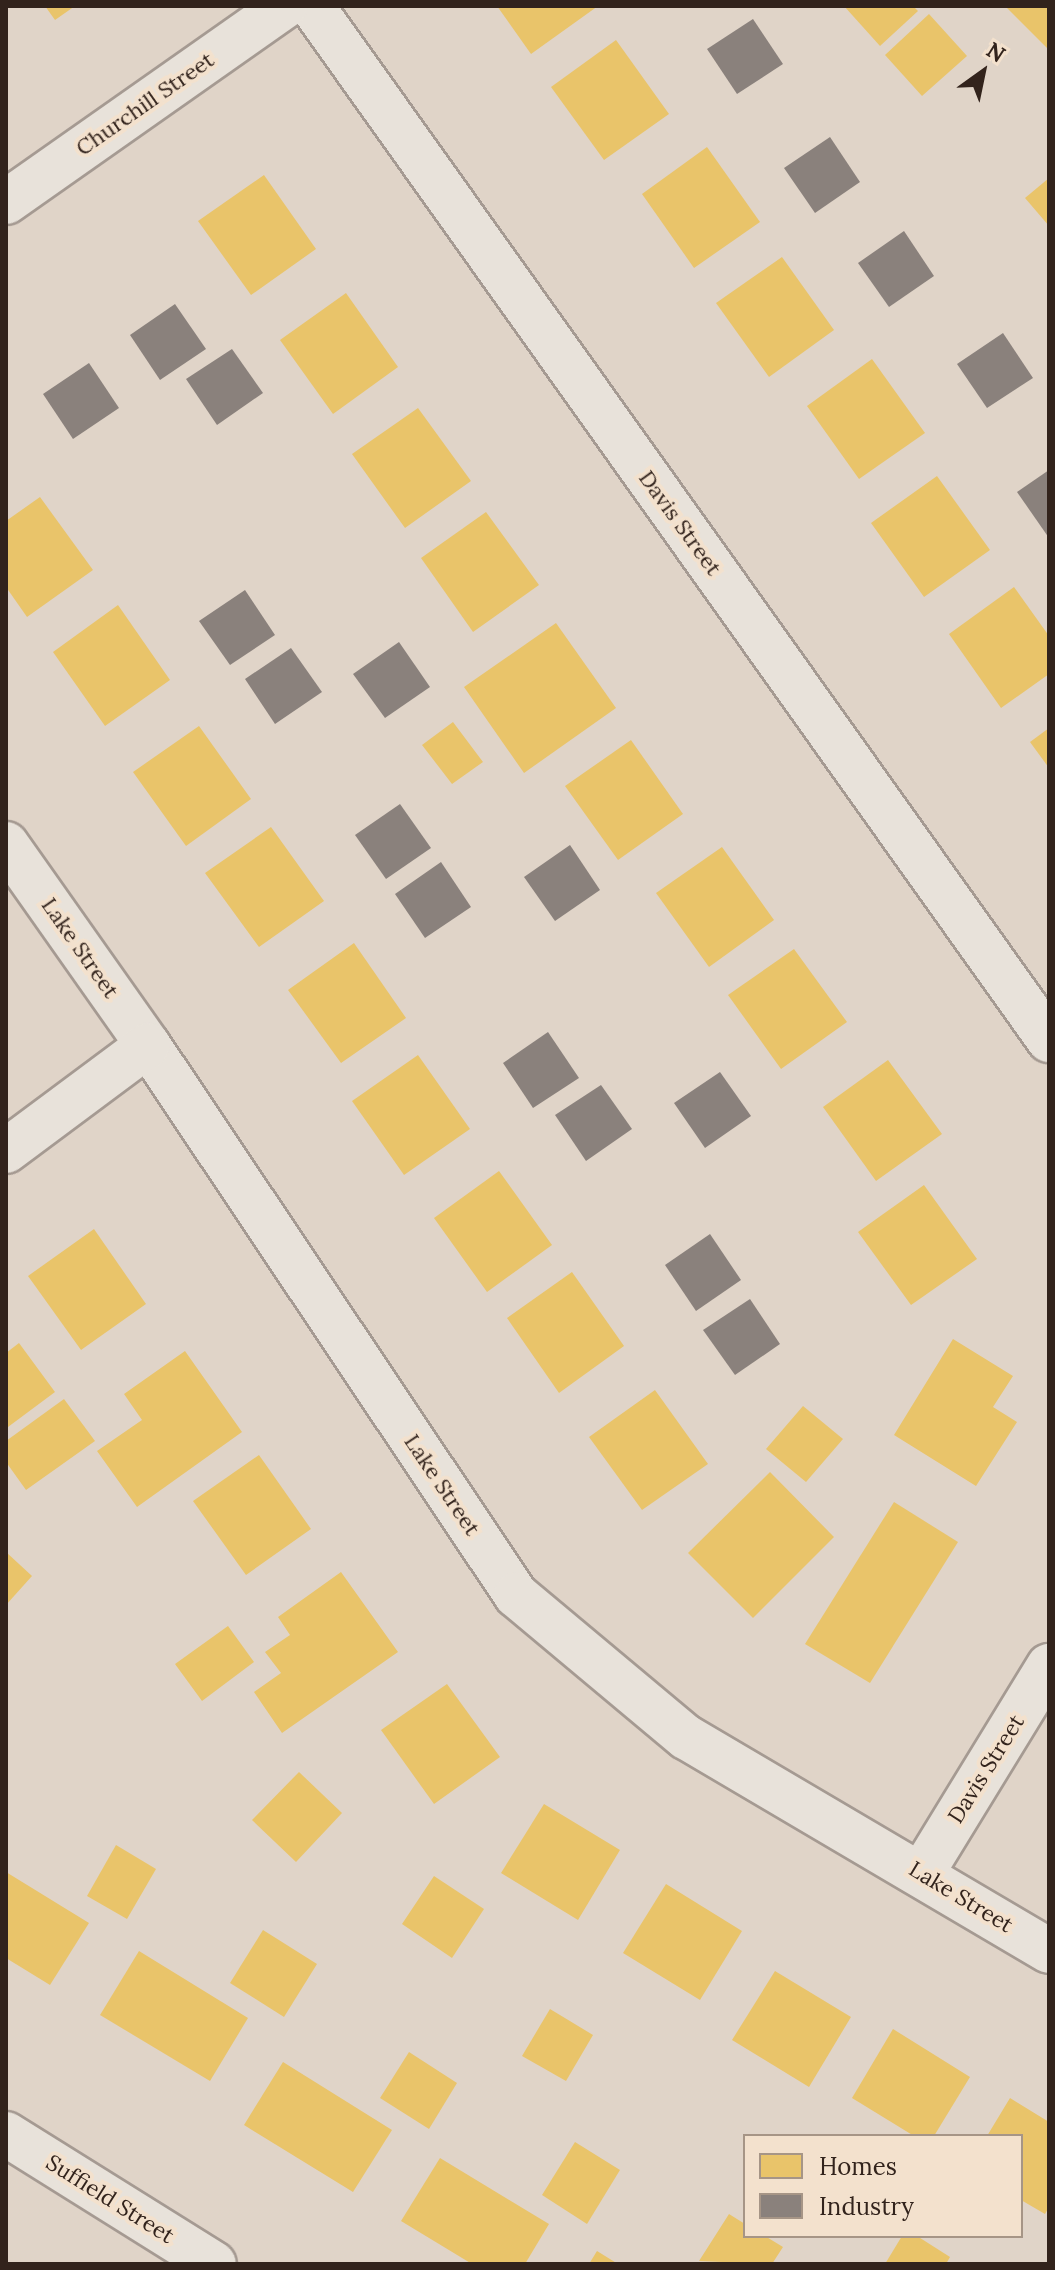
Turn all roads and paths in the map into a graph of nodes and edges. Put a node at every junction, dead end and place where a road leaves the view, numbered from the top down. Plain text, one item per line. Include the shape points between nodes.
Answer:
1 (285, 6) edge
2 (312, 6) edge
3 (6, 202) edge
4 (6, 844) edge
5 (1049, 1040) edge
6 (148, 1045) junction
7 (6, 1151) edge
8 (1049, 1666) edge
9 (922, 1873) junction
10 (1049, 1951) edge
11 (6, 2134) edge
12 (214, 2264) edge

1 - 3 street, Churchill Street
2 - 5 street, Davis Street
4 - 6 street, Lake Street
6 - 7 street
6 - 9 street, Lake Street via 516,1595 686,1737
8 - 9 street, Davis Street
9 - 10 street, Lake Street
11 - 12 street, Suffield Street

